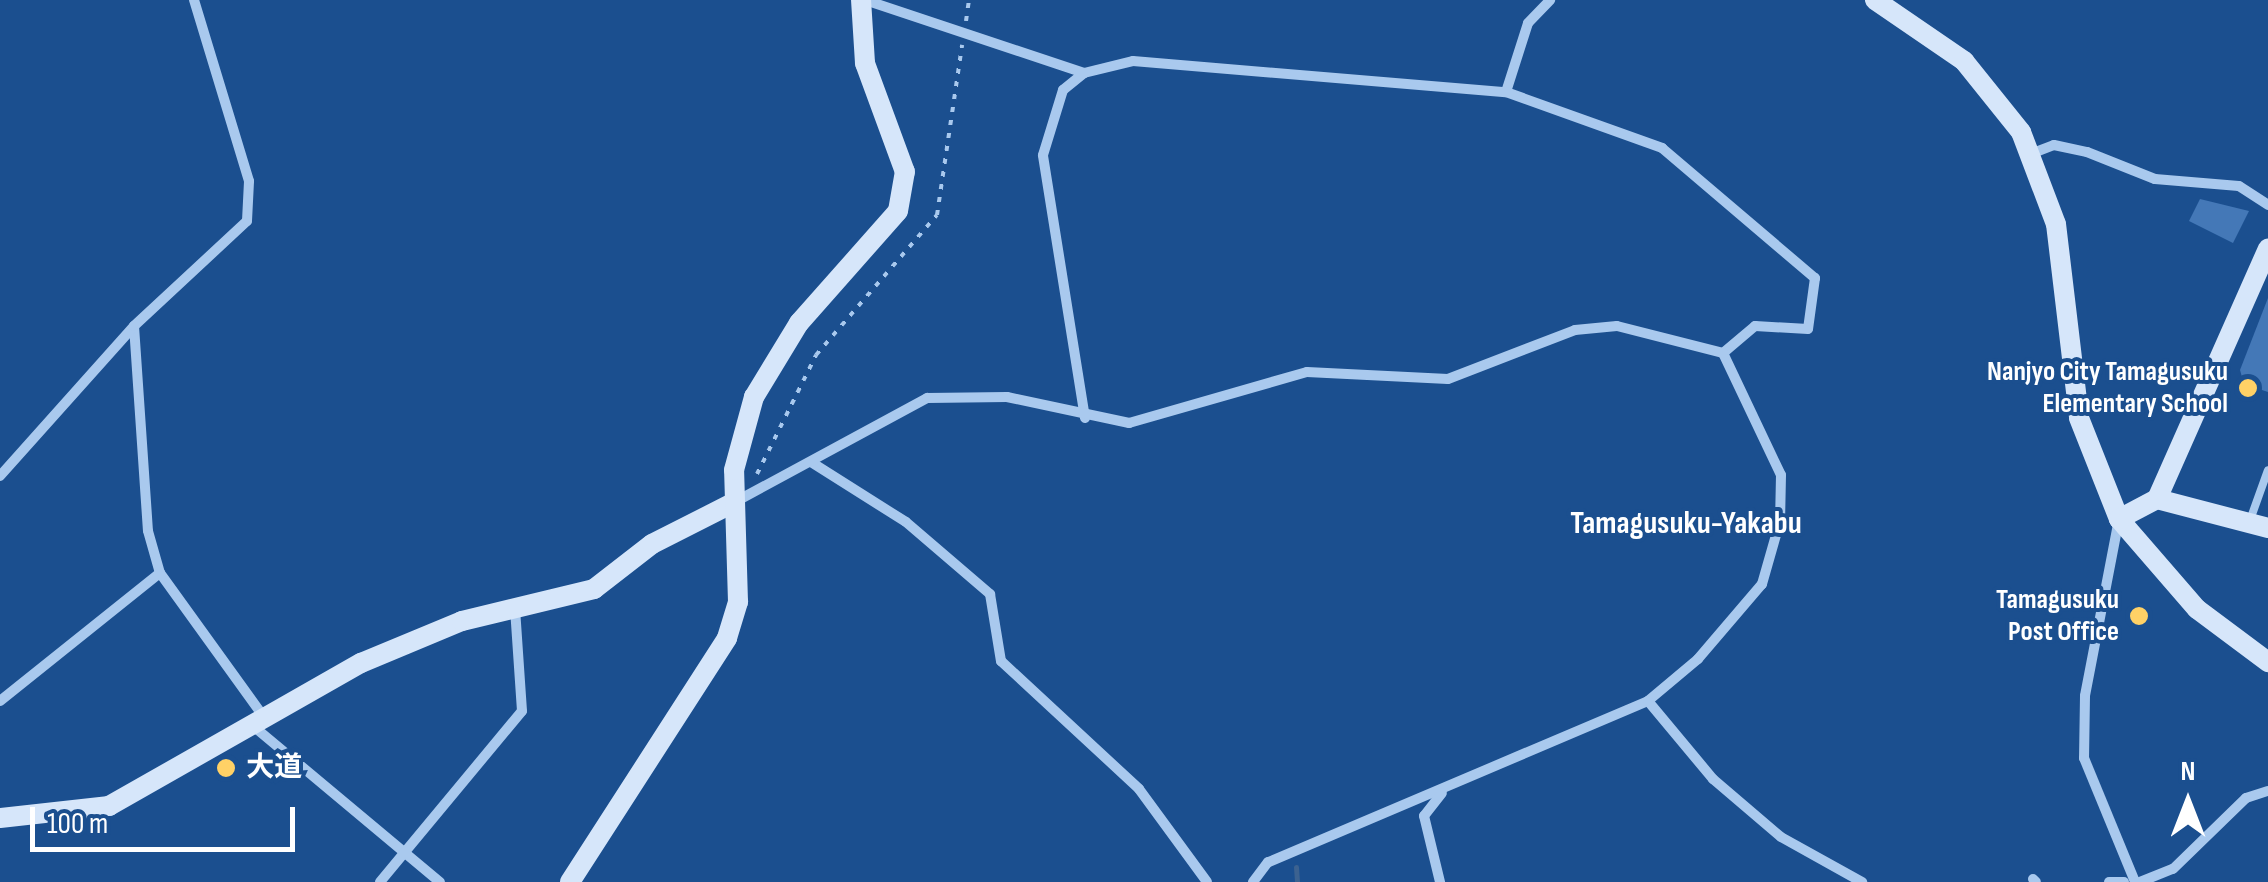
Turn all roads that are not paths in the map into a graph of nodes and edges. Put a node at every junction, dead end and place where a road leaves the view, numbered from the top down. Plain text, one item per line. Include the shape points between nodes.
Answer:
1 (194, 0) edge
2 (863, 0) edge
3 (1550, 0) edge
4 (1875, 0) edge
5 (1084, 73) junction
6 (1506, 92) junction
7 (2034, 153) junction
8 (2268, 205) edge
9 (2268, 250) edge
10 (134, 326) junction
11 (1723, 353) junction
12 (1085, 418) junction
13 (811, 462) junction
14 (2268, 470) edge
15 (0, 476) edge
16 (2158, 499) junction
17 (730, 504) junction
18 (2119, 519) junction
19 (2258, 525) edge
20 (160, 573) junction
21 (514, 607) junction
22 (2268, 662) edge
23 (0, 701) edge
24 (1648, 701) junction
25 (258, 720) junction
26 (1460, 781) junction
27 (2268, 791) edge
28 (0, 818) edge
29 (404, 853) junction
30 (380, 882) edge
31 (440, 882) edge
32 (570, 882) edge
33 (1207, 882) edge
34 (1254, 882) edge
35 (1440, 882) edge
36 (1862, 882) edge
37 (2108, 882) edge
38 (2124, 882) edge
39 (2138, 882) edge

1 - 10 street via 249,181 247,221
2 - 5 street
2 - 17 street via 866,62 905,172 898,211 770,368 740,434
3 - 6 street via 1528,23
4 - 7 street via 1976,72
5 - 6 street via 1133,61
5 - 12 street via 1063,90 1044,156
6 - 11 street via 1662,148 1690,180 1808,269 1817,294 1808,328 1754,326
7 - 8 street via 2054,145 2087,152 2155,179 2239,186
7 - 18 street via 2056,224 2079,418
9 - 16 street
10 - 15 street
10 - 20 street via 148,532
11 - 12 street via 1618,326 1575,330 1448,378 1307,372 1129,423
11 - 24 street via 1781,475 1770,567 1724,630
12 - 13 street via 1006,396 927,398
13 - 17 street
13 - 33 street via 906,522 990,594 1001,661 1139,789
14 - 19 lane
16 - 18 street
16 - 19 street
17 - 21 street via 652,544 594,590
17 - 32 street via 738,602 728,638
18 - 22 street via 2197,610
18 - 39 street via 2082,728 2084,758
20 - 23 street
20 - 25 street
21 - 25 street via 361,664
21 - 29 street via 522,711
24 - 26 street
24 - 36 street via 1679,748 1726,791 1781,837
25 - 28 street via 109,806
25 - 29 street
26 - 34 street via 1268,862
26 - 35 street via 1424,816
27 - 39 street via 2246,798 2173,869
29 - 30 street
29 - 31 street
37 - 38 street

